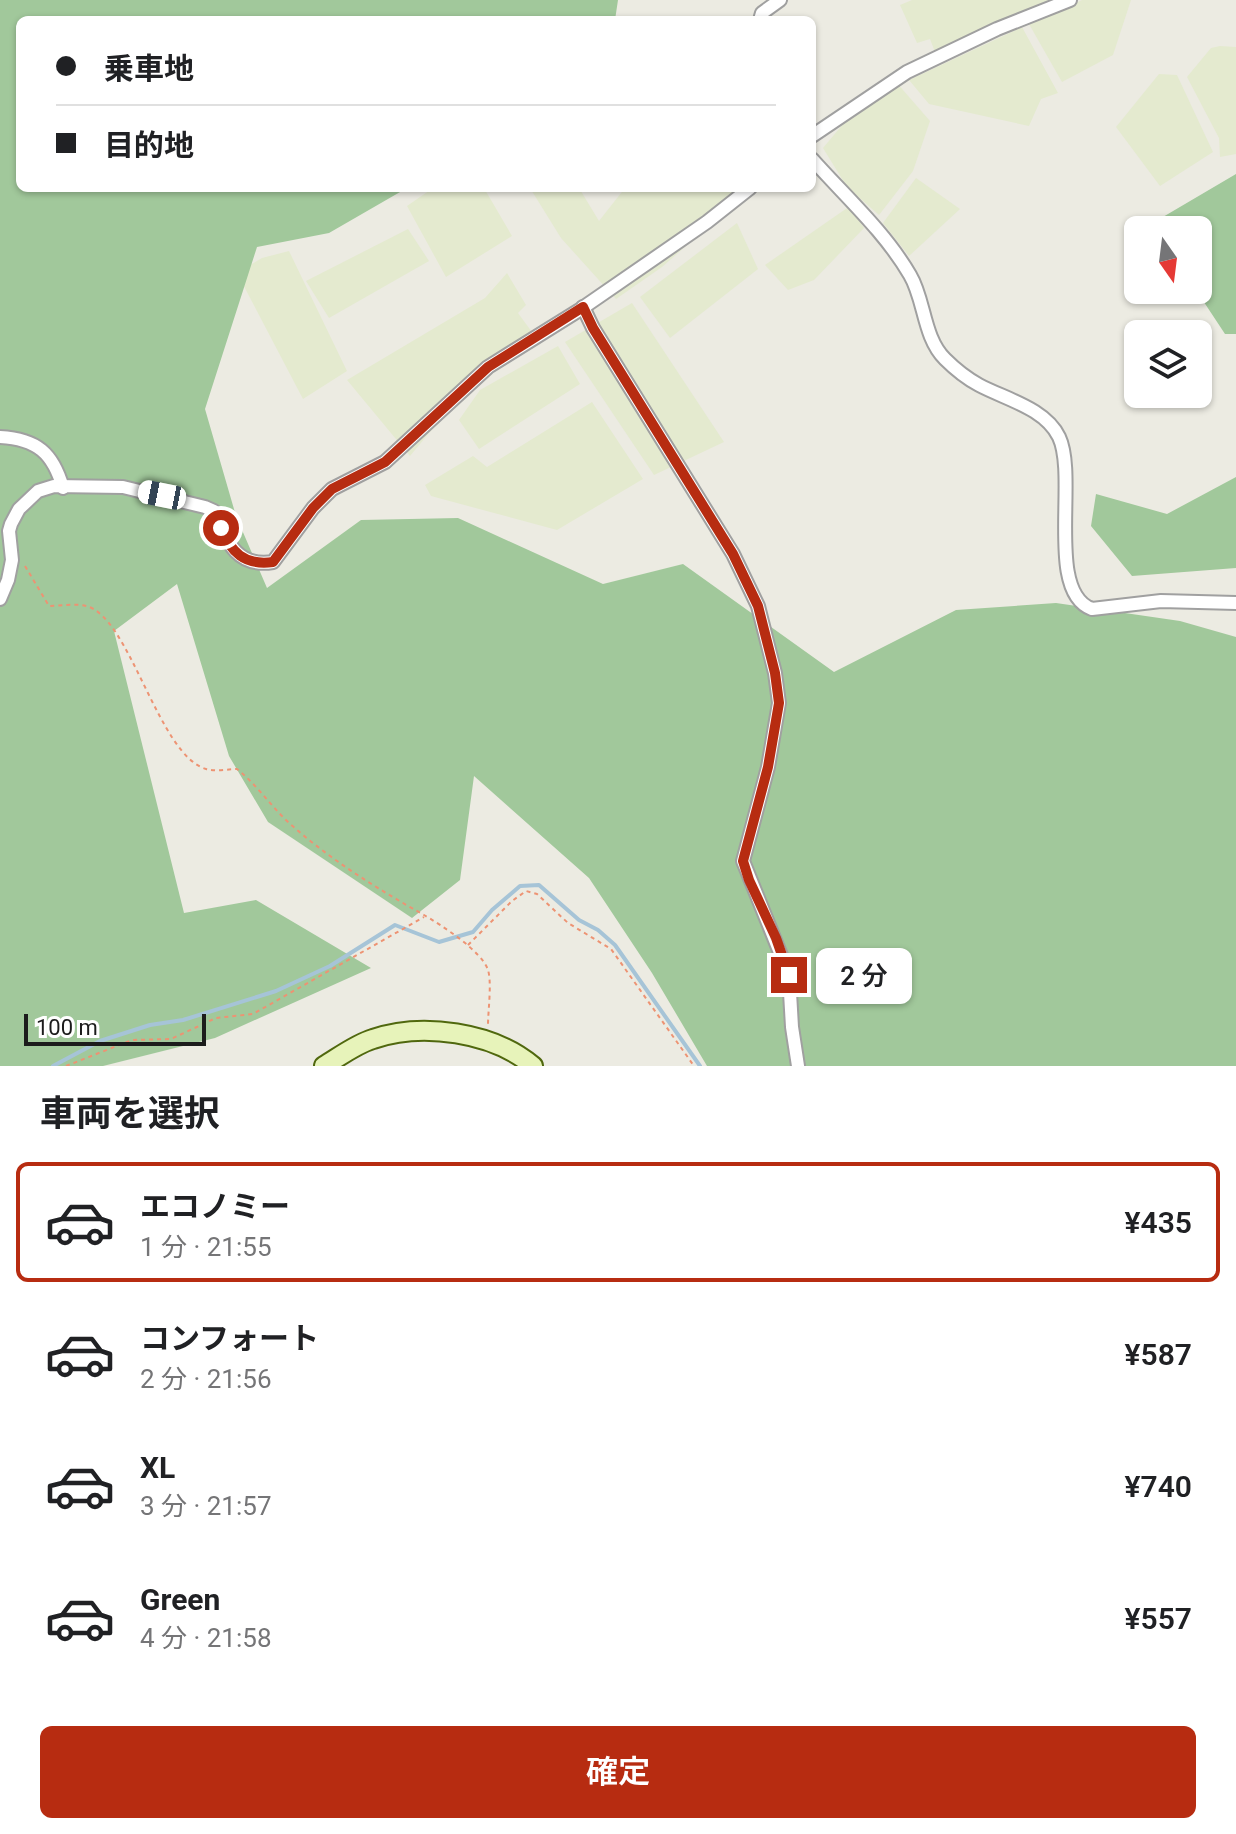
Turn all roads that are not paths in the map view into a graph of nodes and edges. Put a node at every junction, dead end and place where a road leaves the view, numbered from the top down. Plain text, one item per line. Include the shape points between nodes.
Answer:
1 (780, 0) edge
2 (1070, 0) edge
3 (761, 16) edge
4 (816, 133) edge
5 (816, 163) edge
6 (745, 192) edge
7 (583, 307) junction
8 (0, 437) edge
9 (63, 488) junction
10 (0, 599) edge
11 (1236, 603) edge
12 (324, 1066) edge
13 (533, 1066) edge
14 (798, 1066) edge

1 - 3 street
2 - 4 street via 907,72
5 - 11 street via 897,253 913,279 942,356 977,384 1050,423 1060,439 1066,469 1065,552 1071,586 1084,606
6 - 7 street
7 - 9 street via 488,367 385,462 332,489 273,562 259,564 241,557 228,545 214,511 205,507 123,487
7 - 14 street via 733,554 758,606 779,703 743,861 789,975
8 - 9 street via 40,448 57,466
9 - 10 street via 38,491 14,517 9,531 12,560
12 - 13 main road via 370,1039 399,1032 489,1039

